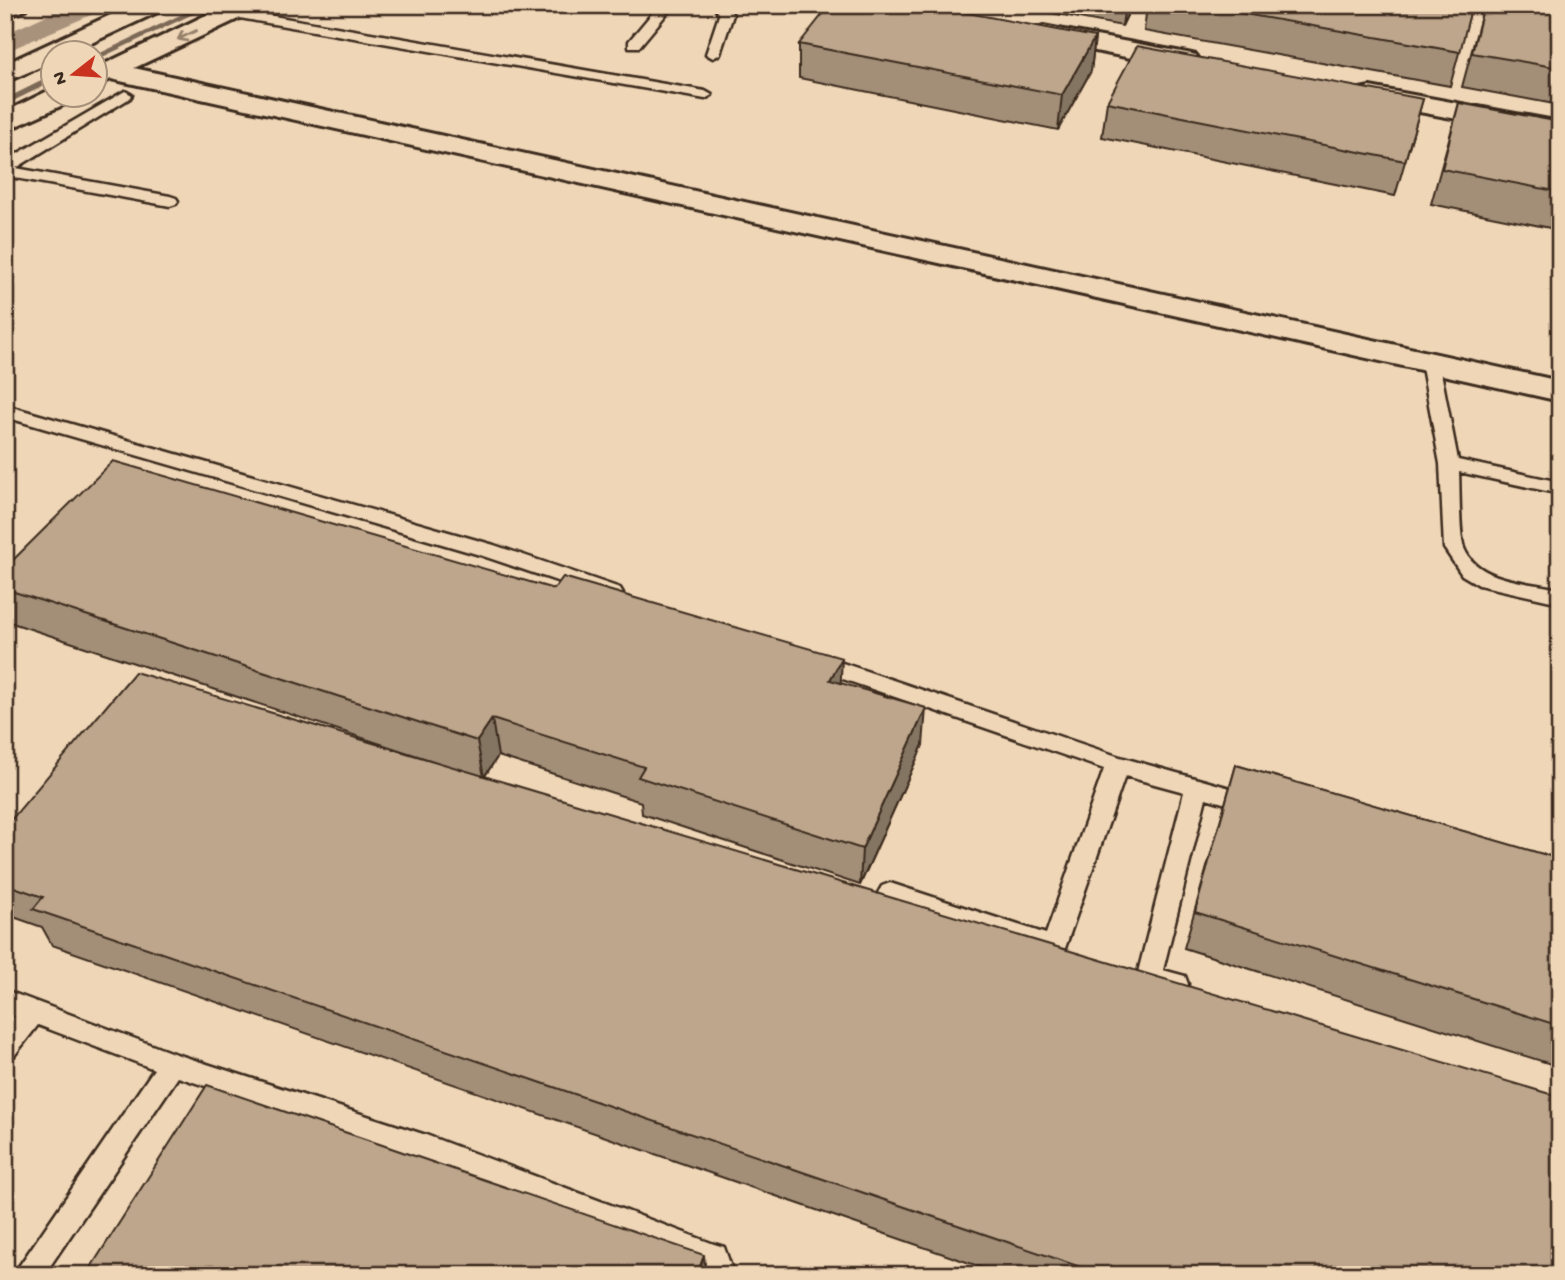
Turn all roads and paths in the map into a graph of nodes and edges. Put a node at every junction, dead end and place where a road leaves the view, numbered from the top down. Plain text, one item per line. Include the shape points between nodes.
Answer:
1 (16, 5) edge
2 (153, 5) edge
3 (667, 5) edge
4 (720, 5) edge
5 (241, 9) edge
6 (5, 10) edge
7 (1013, 28) edge
8 (634, 44) dead end
9 (713, 54) dead end
10 (1218, 66) edge
11 (5, 74) edge
12 (110, 82) edge
13 (1341, 89) edge
14 (705, 95) dead end
15 (38, 107) edge
16 (5, 123) edge
17 (1560, 130) edge
18 (5, 169) edge
19 (170, 201) dead end
20 (1430, 362) junction
21 (1560, 391) edge
22 (5, 411) edge
23 (1449, 464) junction
24 (1560, 488) edge
25 (1560, 596) edge
26 (631, 599) edge
27 (802, 657) edge
28 (1117, 765) junction
29 (1197, 787) junction
30 (1278, 810) edge
31 (890, 892) dead end
32 (1054, 947) junction
33 (1078, 954) edge
34 (1202, 991) edge
35 (5, 1001) edge
36 (34, 1011) junction
37 (5, 1048) edge
38 (172, 1064) junction
39 (27, 1275) edge
40 (720, 1275) edge

1 - 6 main road
2 - 11 main road
3 - 8 lane
4 - 9 lane via 726,15
5 -> 12 main road
5 - 14 lane
7 - 10 main road
12 - 18 lane
12 - 20 main road
13 - 17 main road
15 - 16 main road
18 - 19 lane
20 - 21 main road
20 - 23 lane
22 - 26 lane via 473,546
23 - 24 lane
23 - 25 lane via 1454,548 1469,570 1486,580
27 - 28 lane
28 - 29 lane
28 - 32 lane
29 - 30 lane
29 - 34 lane via 1137,972
31 - 32 lane
32 - 33 lane
35 - 36 lane
36 - 37 lane
36 - 38 lane
38 - 39 lane
38 - 40 lane via 426,1147 714,1257

